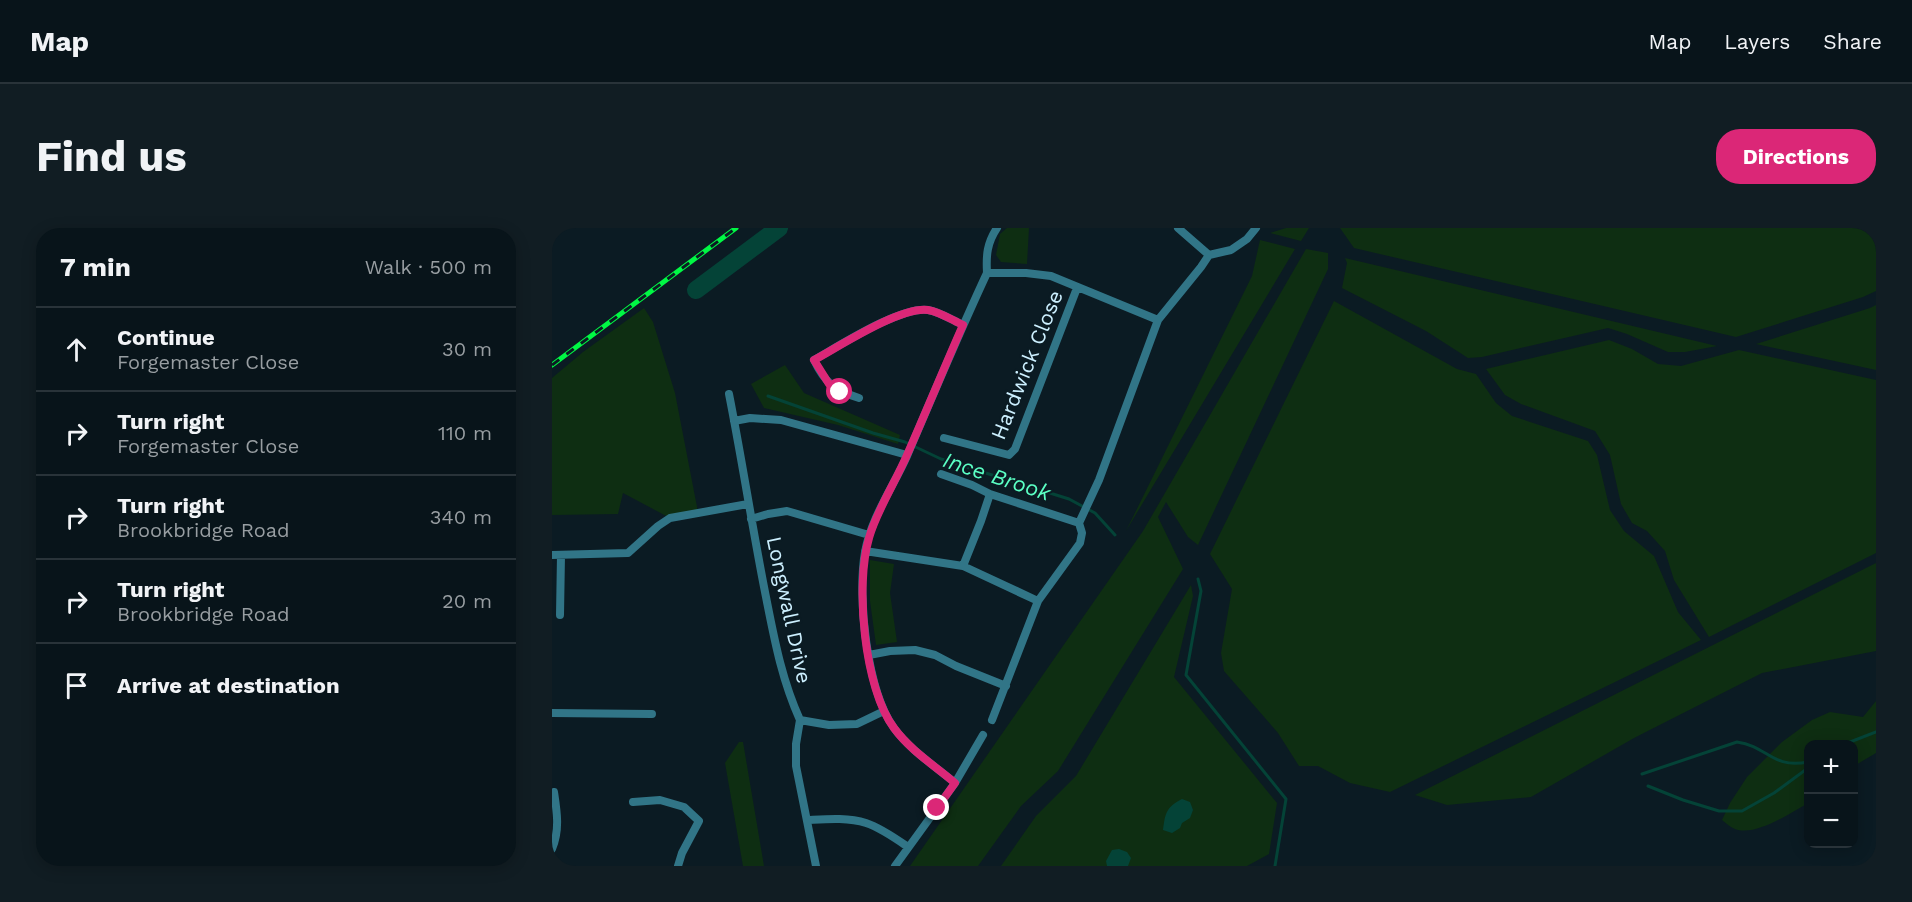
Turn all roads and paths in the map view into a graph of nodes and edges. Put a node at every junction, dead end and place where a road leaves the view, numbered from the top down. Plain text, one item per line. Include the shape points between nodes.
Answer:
1 (997, 228) edge
2 (1179, 228) edge
3 (1256, 228) edge
4 (1209, 255) junction
5 (987, 273) junction
6 (1077, 288) junction
7 (1158, 320) junction
8 (963, 325) junction
9 (729, 394) dead end
10 (859, 398) dead end
11 (734, 421) junction
12 (944, 438) dead end
13 (908, 453) junction
14 (941, 474) dead end
15 (990, 494) junction
16 (748, 504) junction
17 (751, 519) junction
18 (1080, 521) junction
19 (869, 535) junction
20 (865, 551) junction
21 (557, 555) edge
22 (963, 566) junction
23 (1038, 601) junction
24 (560, 615) dead end
25 (869, 655) junction
26 (1006, 686) junction
27 (884, 711) junction
28 (552, 713) edge
29 (651, 714) dead end
30 (800, 720) junction
31 (992, 720) dead end
32 (983, 735) dead end
33 (955, 783) junction
34 (554, 792) dead end
35 (633, 802) dead end
36 (808, 820) junction
37 (908, 847) junction
38 (552, 849) edge
39 (678, 866) edge
40 (816, 866) edge
41 (895, 866) edge

1 - 5 street via 989,241
2 - 4 street
3 - 4 street via 1231,250
4 - 7 street
5 - 6 street via 1051,276
5 - 8 street
6 - 7 street
6 - 12 street, Hardwick Close via 1015,449 1009,455
7 - 18 street
8 - 10 street via 930,310 912,311 814,360 829,384
8 - 13 street
9 - 11 street, Longwall Drive
11 - 13 street via 782,420
11 - 16 street, Longwall Drive
13 - 19 street
14 - 15 street
15 - 18 street
15 - 22 street
16 - 17 street, Longwall Drive
16 - 21 street via 670,518 628,553
17 - 19 street via 787,511
17 - 30 street, Longwall Drive via 780,667
18 - 23 street via 1080,543
19 - 20 street
20 - 22 street
20 - 25 street via 862,601
21 - 24 street
22 - 23 street
23 - 26 street
25 - 26 street via 915,650
25 - 27 street
26 - 31 street
27 - 30 street via 857,724
27 - 33 street via 908,744
28 - 29 street
30 - 36 street via 796,766
32 - 33 street
33 - 37 street
34 - 38 street via 558,816
35 - 39 street via 668,802 684,807 699,821
36 - 37 street via 864,822
36 - 40 street
37 - 41 street

